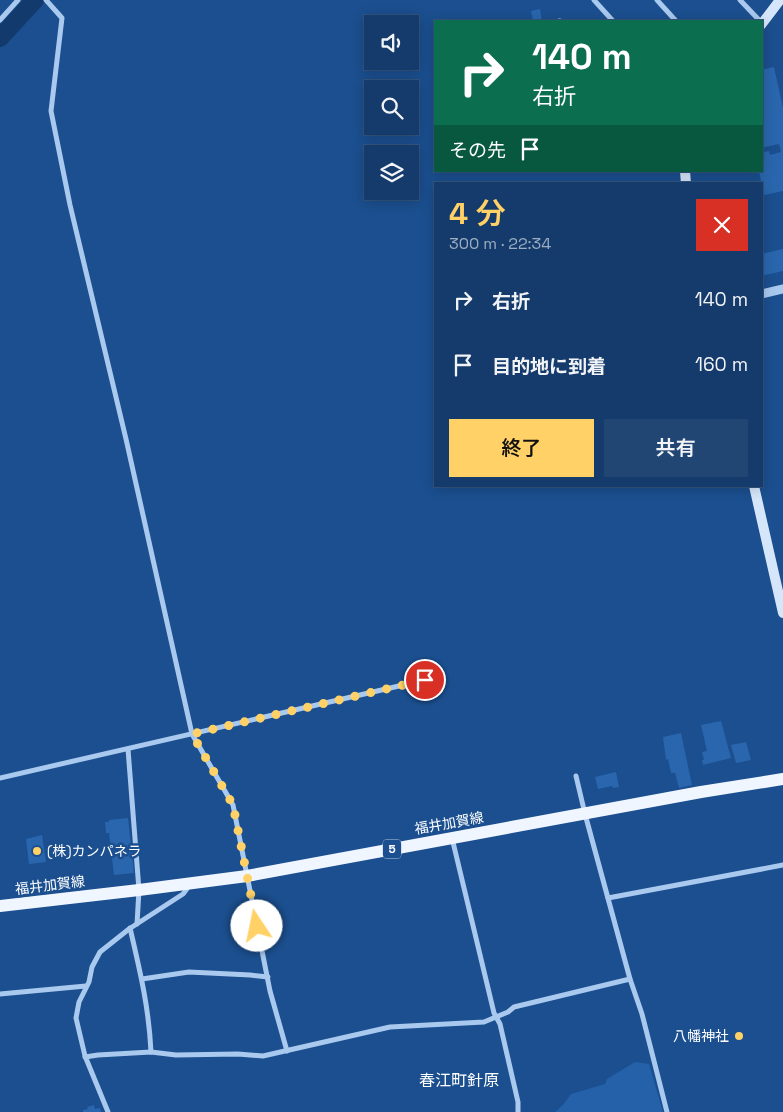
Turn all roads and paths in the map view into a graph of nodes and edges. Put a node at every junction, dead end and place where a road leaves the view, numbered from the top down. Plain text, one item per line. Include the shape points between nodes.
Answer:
1 (18, 0) edge
2 (46, 0) edge
3 (594, 0) edge
4 (657, 0) edge
5 (740, 0) edge
6 (780, 0) edge
7 (0, 20) edge
8 (613, 20) edge
9 (675, 20) edge
10 (758, 20) edge
11 (763, 21) edge
12 (783, 289) edge
13 (763, 294) edge
14 (754, 487) edge
15 (783, 612) edge
16 (425, 680) dead end
17 (192, 734) junction
18 (128, 749) junction
19 (576, 776) dead end
20 (0, 778) edge
21 (783, 779) edge
22 (585, 814) junction
23 (452, 838) junction
24 (783, 865) edge
25 (247, 876) junction
26 (191, 884) junction
27 (139, 890) junction
28 (608, 898) junction
29 (0, 906) edge
30 (137, 924) junction
31 (130, 928) junction
32 (268, 977) junction
33 (142, 979) junction
34 (630, 979) junction
35 (86, 986) junction
36 (0, 994) edge
37 (495, 1017) junction
38 (287, 1050) junction
39 (150, 1052) junction
40 (85, 1057) junction
41 (108, 1112) edge
42 (518, 1112) edge
43 (667, 1112) edge

1 - 7 street
2 - 17 street via 62,18 51,111
3 - 8 street
4 - 9 street
5 - 10 street
6 - 11 main road
12 - 13 street
14 - 15 main road
16 - 17 street
17 - 18 street
17 - 25 street via 233,805
18 - 20 street
18 - 27 street
19 - 22 street
21 - 22 main road, 福井加賀線 / 5
22 - 23 main road, 福井加賀線 / 5
22 - 28 street
23 - 25 main road, 福井加賀線 / 5
23 - 37 street
24 - 28 street
25 - 26 main road, 福井加賀線 / 5
25 - 32 street
26 - 27 main road, 福井加賀線 / 5
26 - 30 street via 184,894
27 - 29 main road, 福井加賀線 / 5
27 - 30 street
28 - 34 street
30 - 31 street
31 - 33 street
31 - 35 street via 100,952
32 - 33 street via 189,972
32 - 38 street
33 - 39 street via 150,1023
34 - 37 street via 514,1007
34 - 43 street
35 - 36 street
35 - 40 street via 76,1018
37 - 38 street via 484,1022 390,1027
37 - 42 street via 500,1024
38 - 39 street via 263,1056
39 - 40 street
40 - 41 street

